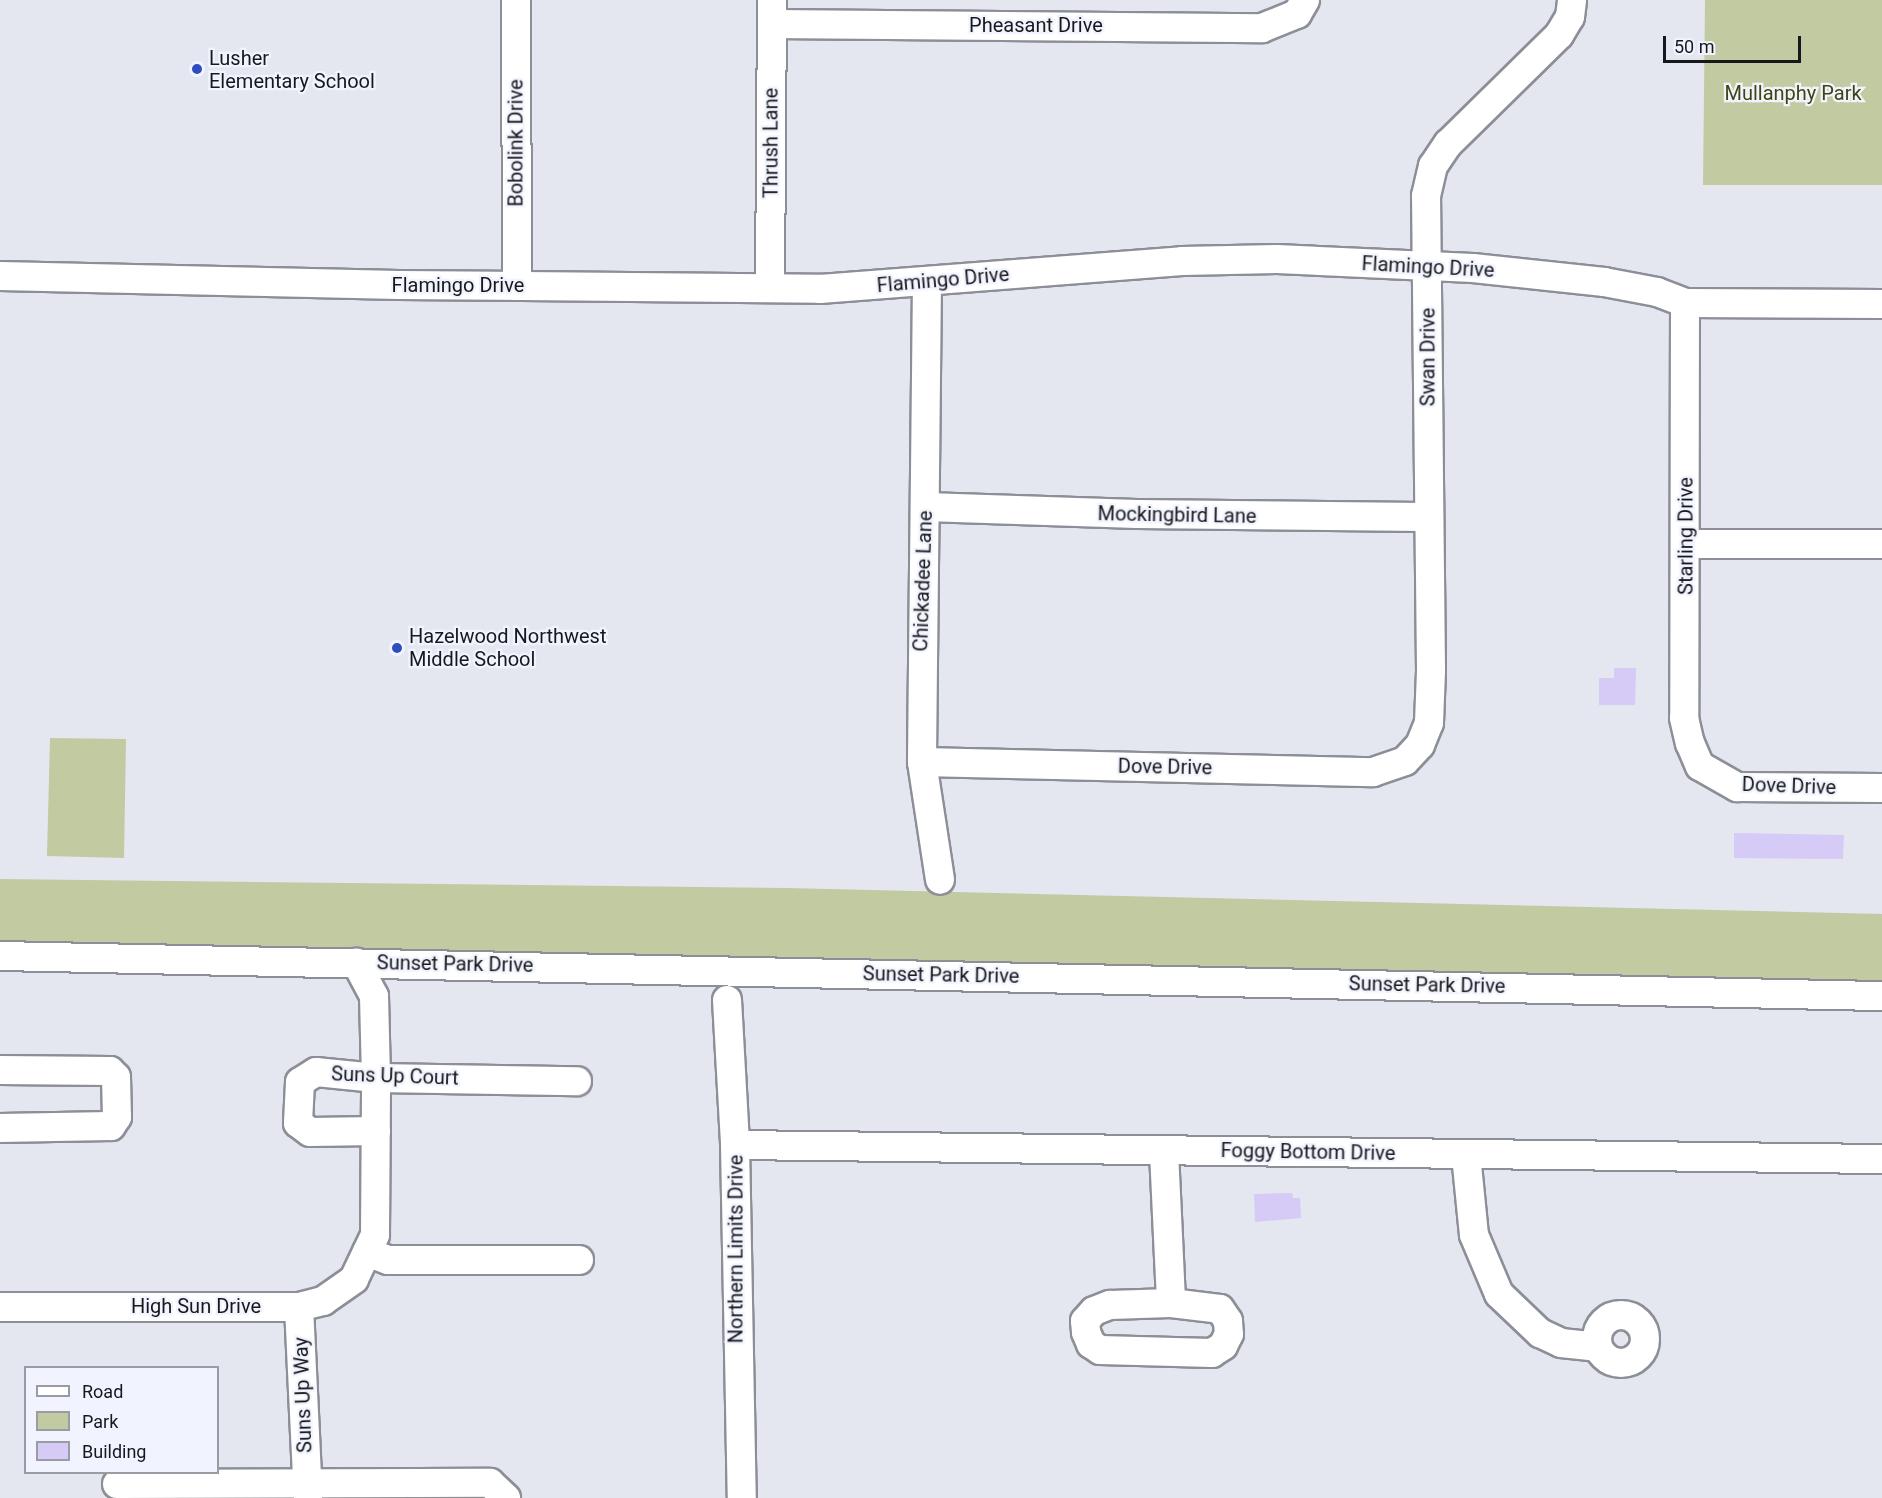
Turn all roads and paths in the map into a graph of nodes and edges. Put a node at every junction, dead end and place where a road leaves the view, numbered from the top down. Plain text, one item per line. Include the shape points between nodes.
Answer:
1 (516, 0) edge
2 (1572, 0) edge
3 (1301, 7) edge
4 (772, 12) edge
5 (1427, 266) junction
6 (0, 276) edge
7 (927, 281) junction
8 (517, 286) junction
9 (770, 287) junction
10 (1685, 303) junction
11 (1882, 304) edge
12 (926, 507) junction
13 (1429, 517) junction
14 (1686, 544) junction
15 (1882, 544) edge
16 (1405, 761) joint
17 (922, 762) junction
18 (1700, 766) joint
19 (1882, 788) edge
20 (940, 880) dead end
21 (0, 956) edge
22 (356, 962) junction
23 (1882, 996) edge
24 (727, 1000) dead end
25 (0, 1070) edge
26 (376, 1078) junction
27 (578, 1081) dead end
28 (0, 1128) edge
29 (376, 1131) junction
30 (735, 1145) junction
31 (1164, 1152) junction
32 (1466, 1155) junction
33 (1882, 1159) edge
34 (367, 1252) junction
35 (579, 1260) dead end
36 (1171, 1303) dead end
37 (0, 1307) edge
38 (299, 1307) junction
39 (1597, 1347) dead end
40 (117, 1484) dead end
41 (307, 1491) edge
42 (506, 1498) edge
43 (742, 1498) edge

1 - 8 street, Bobolink Drive
2 - 5 street, Swan Drive via 1570,17 1559,35 1448,144 1433,166 1426,196
3 - 4 street, Pheasant Drive via 1262,28
4 - 9 street, Thrush Lane
5 - 7 street, Flamingo Drive via 1277,259 1182,261
5 - 10 street, Flamingo Drive via 1604,282 1657,292
5 - 13 street, Swan Drive
6 - 8 street, Flamingo Drive
7 - 9 street, Flamingo Drive via 820,289
7 - 12 street, Chickadee Lane
8 - 9 street, Flamingo Drive
10 - 11 street, Flamingo Drive
10 - 14 street, Starling Drive
12 - 13 street, Mockingbird Lane
12 - 17 street, Chickadee Lane
13 - 16 street, Swan Drive via 1429,723 1420,746
14 - 15 street
14 - 18 street, Starling Drive via 1684,718
16 - 17 street, Dove Drive via 1373,772
17 - 20 street, Chickadee Lane
18 - 19 street, Dove Drive via 1737,787
21 - 22 street, Sunset Park Drive
22 - 23 street, Sunset Park Drive
22 - 26 street, High Sun Drive via 374,996
24 - 30 street, Northern Limits Drive
25 - 28 street via 110,1071 116,1077 117,1117 111,1126
26 - 27 street, Suns Up Court
26 - 29 street, High Sun Drive
26 - 29 street, Suns Up Court via 316,1072 300,1082 298,1123 310,1132
29 - 34 street, High Sun Drive via 375,1235
30 - 31 street, Foggy Bottom Drive
30 - 43 street, Northern Limits Drive
31 - 32 street, Foggy Bottom Drive via 1311,1150
31 - 36 street
32 - 33 street, Foggy Bottom Drive
32 - 39 street via 1474,1235 1499,1294 1540,1333 1561,1343
34 - 35 street via 388,1260
34 - 38 street, High Sun Drive via 348,1284 322,1301
37 - 38 street, High Sun Drive
38 - 41 street, Suns Up Way
40 - 41 street
41 - 42 street via 490,1483 506,1493

